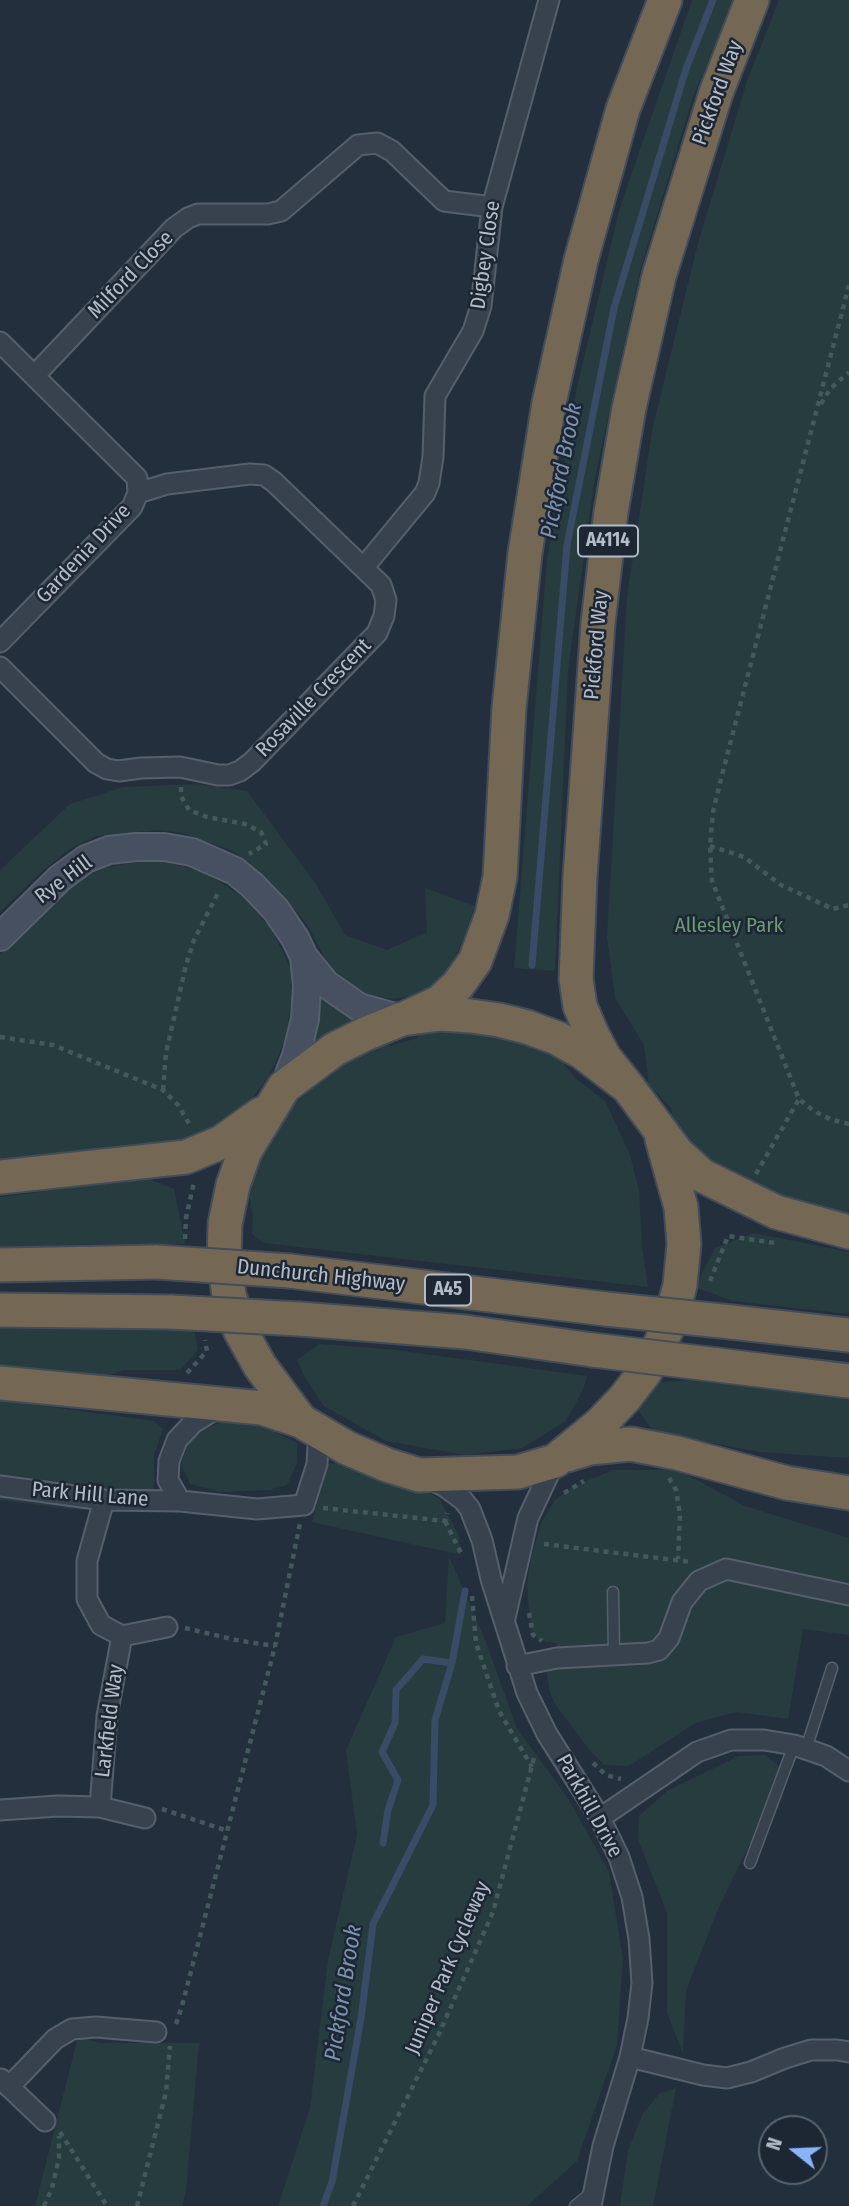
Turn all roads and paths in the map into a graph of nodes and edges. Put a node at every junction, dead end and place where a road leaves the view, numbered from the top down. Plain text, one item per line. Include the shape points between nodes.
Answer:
1 (549, 0) edge
2 (666, 0) edge
3 (752, 0) edge
4 (492, 207) junction
5 (849, 285) edge
6 (0, 342) edge
7 (849, 372) edge
8 (34, 375) junction
9 (817, 411) junction
10 (138, 493) junction
11 (364, 566) junction
12 (0, 642) edge
13 (0, 667) edge
14 (180, 767) junction
15 (710, 846) junction
16 (251, 853) dead end
17 (221, 887) dead end
18 (849, 905) edge
19 (0, 937) edge
20 (304, 957) junction
21 (405, 1018) junction
22 (0, 1037) edge
23 (628, 1087) junction
24 (163, 1090) junction
25 (280, 1093) junction
26 (799, 1099) junction
27 (849, 1124) edge
28 (191, 1127) dead end
29 (658, 1127) junction
30 (0, 1177) edge
31 (755, 1178) dead end
32 (849, 1232) edge
33 (0, 1265) edge
34 (0, 1310) edge
35 (849, 1335) edge
36 (849, 1381) edge
37 (0, 1383) edge
38 (225, 1403) junction
39 (309, 1425) junction
40 (559, 1459) junction
41 (665, 1470) dead end
42 (419, 1475) junction
43 (586, 1480) dead end
44 (0, 1486) edge
45 (849, 1493) edge
46 (104, 1500) junction
47 (555, 1500) dead end
48 (180, 1501) junction
49 (304, 1505) junction
50 (448, 1507) dead end
51 (445, 1521) junction
52 (535, 1543) dead end
53 (678, 1559) junction
54 (465, 1562) dead end
55 (726, 1569) junction
56 (471, 1584) dead end
57 (612, 1591) dead end
58 (849, 1595) edge
59 (528, 1603) dead end
60 (505, 1619) junction
61 (167, 1627) joint
62 (122, 1636) junction
63 (275, 1646) junction
64 (614, 1655) junction
65 (556, 1658) junction
66 (517, 1666) junction
67 (832, 1668) dead end
68 (547, 1734) junction
69 (800, 1747) junction
70 (590, 1758) dead end
71 (532, 1767) junction
72 (849, 1771) edge
73 (631, 1796) junction
74 (100, 1807) junction
75 (0, 1810) edge
76 (145, 1818) joint
77 (600, 1818) junction
78 (228, 1831) junction
79 (750, 1863) dead end
80 (163, 2034) junction
81 (849, 2052) edge
82 (630, 2057) junction
83 (5, 2083) edge
84 (52, 2126) junction
85 (592, 2199) edge
86 (44, 2206) edge
87 (107, 2206) edge
88 (137, 2206) edge
89 (353, 2206) edge
90 (575, 2206) edge

1 - 4 street, Digbey Close
2 - 21 highway via 620,122 581,260 549,403 523,565 500,877 492,915 475,961 458,985 440,1002
3 - 23 highway, Pickford Way / A4114 via 716,93 659,276 620,460 598,624 576,979 580,1006 592,1034
4 - 8 street, Milford Close via 444,201 392,150 377,143 358,145 281,211 188,218
4 - 11 street, Digbey Close via 481,306 473,331 435,396 429,484
5 - 9 path
6 - 8 street, Gardenia Drive
7 - 9 path via 830,389
8 - 10 street, Gardenia Drive via 136,478
9 - 15 path via 721,779
10 - 11 street, Rosaville Crescent via 167,484 264,475
10 - 12 street, Gardenia Drive via 132,508
11 - 14 street, Rosaville Crescent via 380,584 386,600 377,633 240,771 218,775
13 - 14 street, Rosaville Crescent via 96,763 119,771
14 - 16 path via 181,796 189,810 261,832 266,844
15 - 18 path via 744,857 781,885 833,909
15 - 26 path via 712,881
17 - 24 path via 186,965 166,1052
19 - 20 street, Rye Hill via 86,859 109,850 164,848 192,852 235,871 276,910
20 - 21 street, Rye Hill via 326,984 359,1007
20 - 25 street, Rye Hill via 305,1018
21 - 23 highway via 471,1016 527,1027 582,1052
21 - 25 highway via 335,1049
22 - 24 path via 53,1045
23 - 29 highway
24 - 28 path
25 - 30 highway via 247,1126 186,1157
25 - 39 highway via 245,1151 233,1185 223,1261 240,1330 260,1366
26 - 27 path via 830,1119
26 - 31 path
29 - 32 highway via 701,1175 776,1212
29 - 40 highway via 681,1207 684,1244 671,1320 631,1390
33 - 35 highway, Dunchurch Highway / A45, bridge via 158,1262 290,1271
34 - 36 highway, Dunchurch Highway / A45, bridge via 171,1312 465,1332
37 - 38 highway
38 - 39 highway via 262,1408
38 - 48 street, Park Hill Lane via 193,1423 177,1440 169,1461 169,1480
39 - 42 highway via 347,1448
39 - 49 street via 318,1445 317,1464
40 - 42 highway via 517,1472
40 - 45 highway via 590,1448 631,1444 786,1483
40 - 60 street, Parkhill Drive via 528,1518
41 - 53 path via 676,1490 680,1514
42 - 60 street, Parkhill Drive via 444,1486 470,1509
43 - 47 path
44 - 46 street, Park Hill Lane
46 - 48 street, Park Hill Lane
46 - 62 street, Larkfield Way via 87,1561 88,1598 101,1625
48 - 49 street, Park Hill Lane via 257,1509
49 - 51 path
49 - 63 path
50 - 51 path
51 - 54 path
52 - 53 path
53 - 55 path
55 - 58 street
55 - 64 street via 699,1581 682,1602 669,1638 659,1650
56 - 71 path via 476,1643 499,1711
57 - 64 lane
59 - 65 path via 533,1635 557,1644
60 - 66 street, Parkhill Drive
61 - 62 street, Larkfield Way
61 - 63 path
62 - 74 street, Larkfield Way via 107,1716
63 - 78 path
64 - 65 street
65 - 66 street
66 - 68 street, Parkhill Drive
67 - 69 lane
68 - 71 path, Juniper Park Cycleway
68 - 77 street, Parkhill Drive
69 - 72 street via 827,1756
69 - 73 street via 731,1740 697,1752
69 - 79 lane
70 - 73 path via 606,1775 620,1778
71 - 89 path, Juniper Park Cycleway via 493,1912 438,2036
73 - 77 street
74 - 75 street, Larkfield Way
74 - 76 street, Larkfield Way
76 - 78 path via 151,1806
77 - 82 street, Parkhill Drive via 632,1896 639,1939 642,1983
78 - 80 path via 182,2006
80 - 83 street via 72,2029
80 - 88 path via 166,2092
81 - 82 street via 811,2050 727,2078
82 - 85 street, Parkhill Drive
83 - 84 street
84 - 86 path via 59,2158
84 - 87 path
85 - 90 lane

